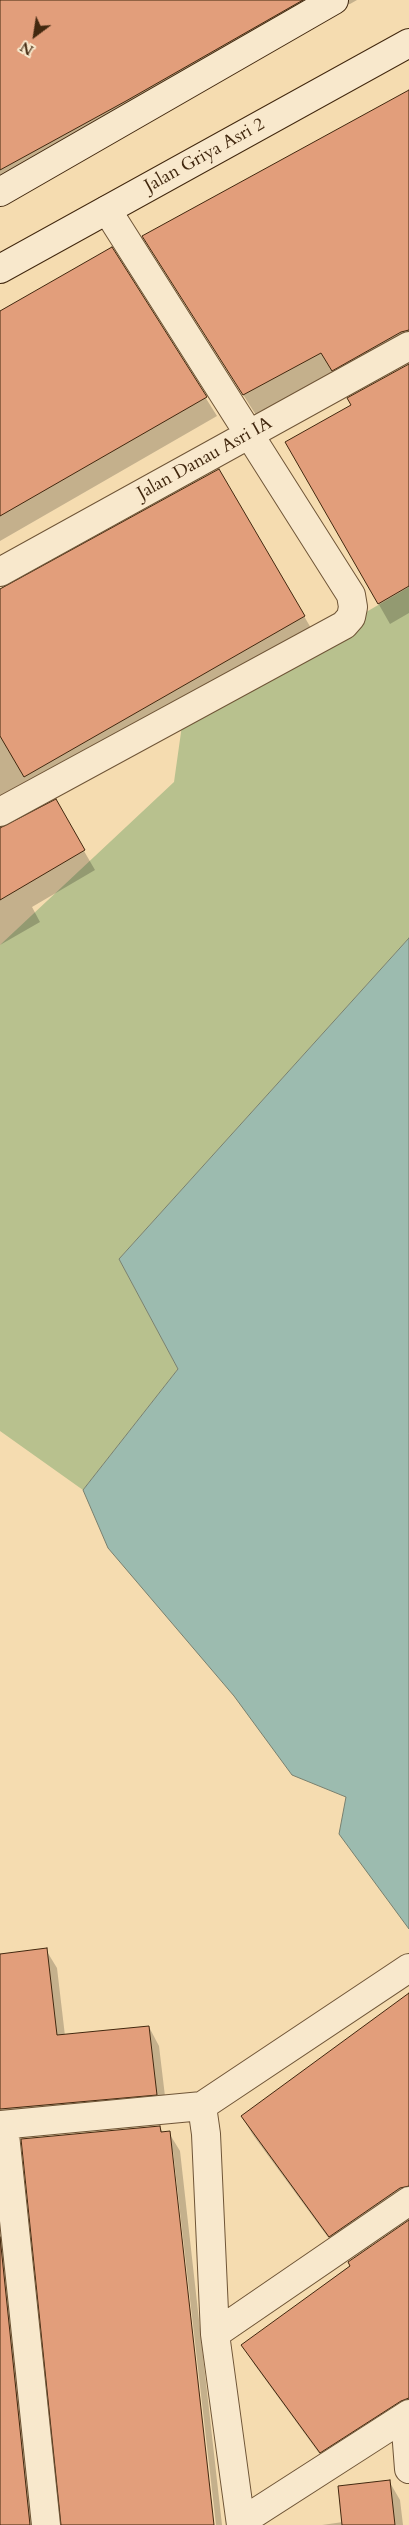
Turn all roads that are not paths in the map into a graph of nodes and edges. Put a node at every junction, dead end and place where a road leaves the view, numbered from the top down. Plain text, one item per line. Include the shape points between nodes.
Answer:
1 (334, 0) edge
2 (409, 43) edge
3 (0, 192) edge
4 (107, 210) junction
5 (0, 269) edge
6 (409, 346) edge
7 (248, 435) junction
8 (0, 572) edge
9 (0, 812) edge
10 (409, 1968) edge
11 (202, 2106) junction
12 (2, 2125) edge
13 (409, 2200) edge
14 (215, 2334) junction
15 (407, 2415) edge
16 (409, 2469) edge
17 (241, 2523) edge
18 (46, 2525) edge

1 - 3 street
2 - 4 street, Jalan Griya Asri 2
4 - 5 street, Jalan Griya Asri 2
4 - 7 street
6 - 7 street, Jalan Danau Asri IA
7 - 8 street, Jalan Danau Asri IA
7 - 9 street via 351,595 351,616 344,625
10 - 11 street
11 - 12 street
11 - 14 street
12 - 18 street
13 - 14 street
14 - 17 street
15 - 16 street
15 - 17 street

